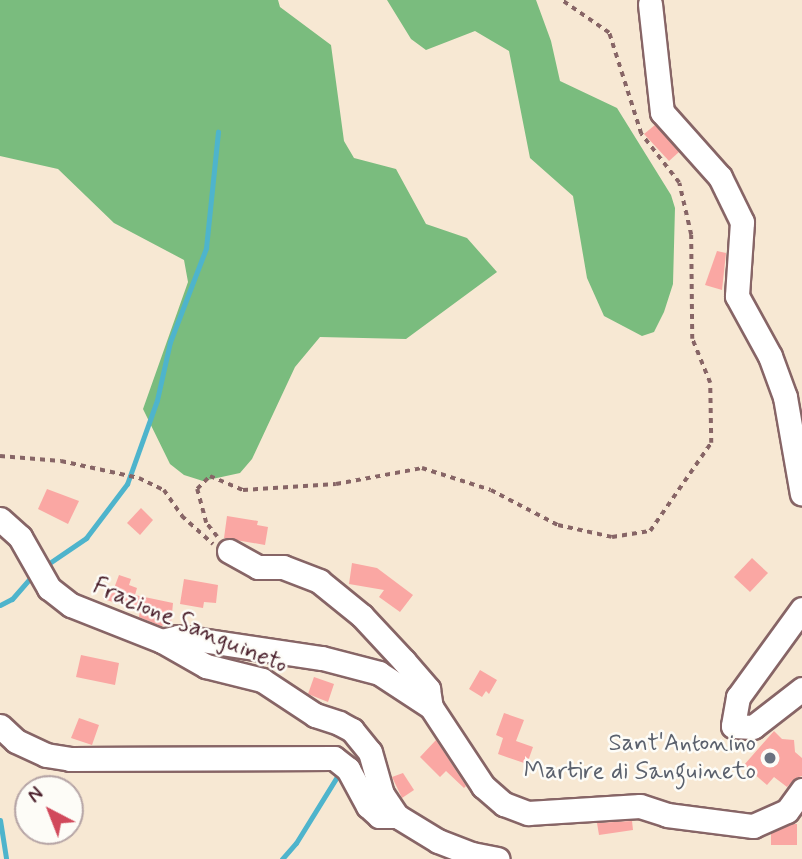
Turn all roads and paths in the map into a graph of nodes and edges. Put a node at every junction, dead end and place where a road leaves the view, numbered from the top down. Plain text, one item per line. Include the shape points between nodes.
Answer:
1 (561, 0) edge
2 (650, 4) dead end
3 (0, 456) edge
4 (802, 495) edge
5 (0, 519) edge
6 (222, 549) junction
7 (802, 608) edge
8 (162, 641) junction
9 (802, 689) edge
10 (431, 707) junction
11 (0, 726) edge
12 (802, 790) edge
13 (397, 816) junction
14 (498, 859) edge

1 - 6 path via 609,33 641,134 679,183 691,235 692,339 710,383 711,443 650,531 612,537 558,525 491,489 422,468 336,484 243,490 210,476 197,489 206,523
2 - 4 street via 662,113 720,177 742,222 737,296 770,356 785,397
3 - 6 path via 61,461 139,478 164,490 182,516
5 - 8 street, Frazione Sanguineto via 20,537 49,587 71,604
6 - 10 street via 258,567 283,567 320,581 362,616 404,661 428,689
7 - 9 street via 738,697 733,726 753,727
8 - 10 street via 178,637 322,658 379,673
8 - 13 street, Frazione Sanguineto via 206,666 262,680 315,715 352,730 369,752 382,794
10 - 12 street via 483,786 504,804 528,813 640,806 667,815 753,826 787,811
11 - 13 street via 16,741 46,755 69,758 334,758 348,769 368,806 379,816
13 - 14 street, Frazione Sanguineto via 438,841

